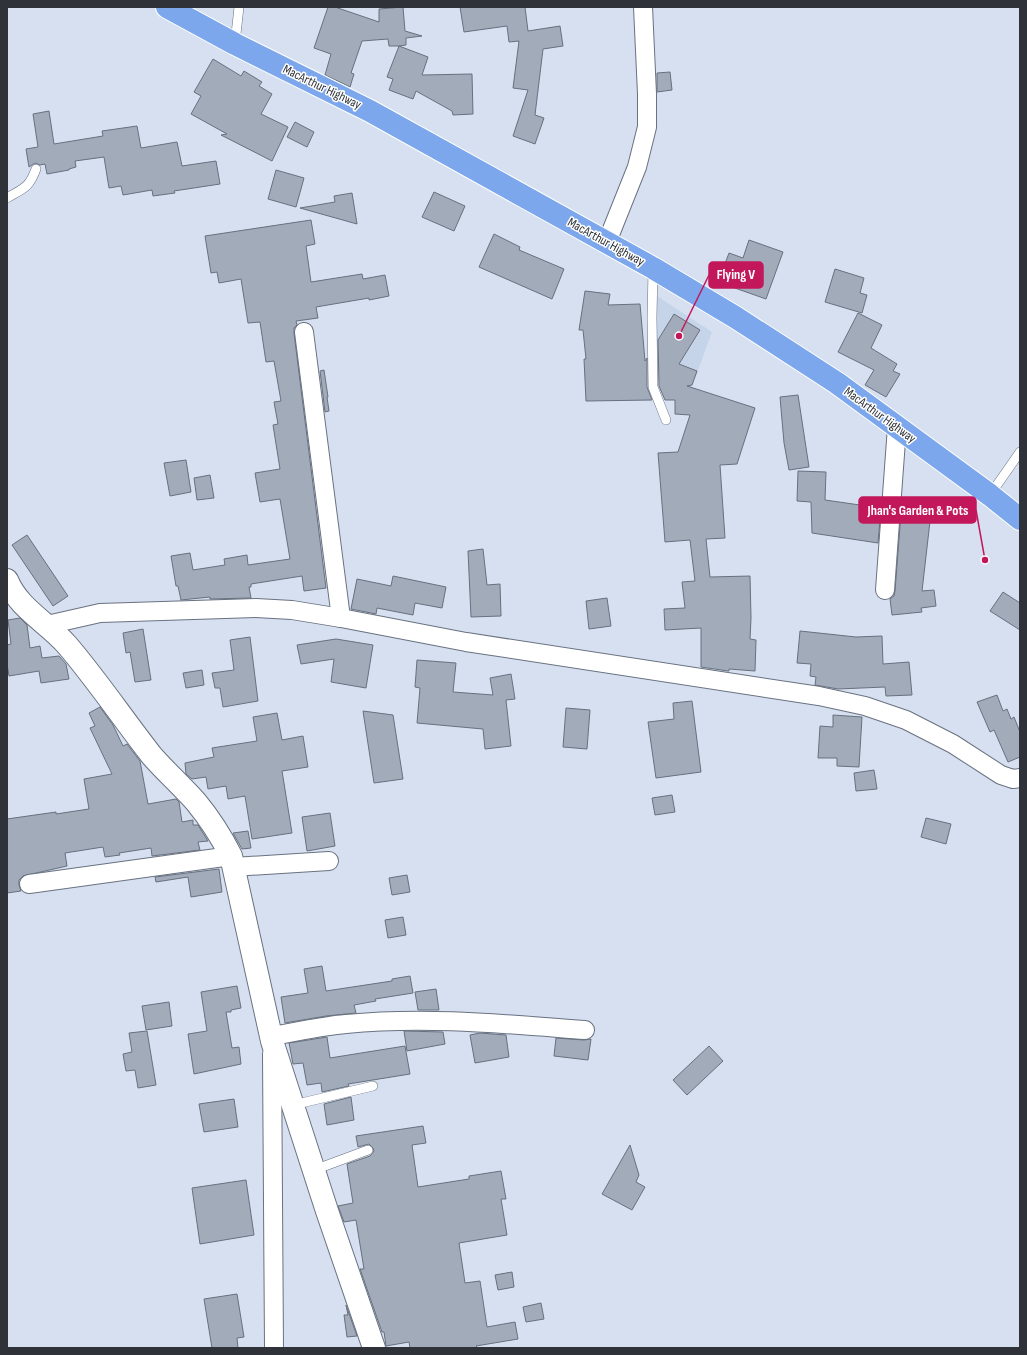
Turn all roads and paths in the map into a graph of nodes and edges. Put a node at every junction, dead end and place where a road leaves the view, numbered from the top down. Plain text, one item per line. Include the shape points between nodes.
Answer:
1 (167, 7) edge
2 (239, 7) edge
3 (643, 7) edge
4 (235, 44) junction
5 (36, 169) dead end
6 (7, 198) edge
7 (607, 242) junction
8 (653, 268) junction
9 (304, 332) dead end
10 (666, 420) dead end
11 (897, 428) junction
12 (1020, 452) edge
13 (990, 495) junction
14 (1020, 519) edge
15 (7, 580) edge
16 (885, 590) dead end
17 (15, 609) edge
18 (341, 618) junction
19 (47, 625) junction
20 (1020, 778) edge
21 (232, 861) junction
22 (329, 861) dead end
23 (29, 884) dead end
24 (585, 1030) dead end
25 (271, 1038) junction
26 (373, 1086) dead end
27 (292, 1105) junction
28 (368, 1150) dead end
29 (314, 1170) junction
30 (274, 1348) edge
31 (374, 1348) edge

1 - 4 highway, MacArthur Highway
2 - 4 lane
3 - 7 street via 647,126 637,168
4 - 7 highway, MacArthur Highway via 370,111
5 - 6 lane via 32,181
7 - 8 highway, MacArthur Highway
8 - 10 lane via 653,387
8 - 11 highway, MacArthur Highway via 837,383
9 - 18 street
11 - 13 highway, MacArthur Highway
11 - 16 street
12 - 13 lane
13 - 14 highway, MacArthur Highway
15 - 17 street
17 - 19 street
18 - 19 street via 292,610 256,608 100,613
18 - 20 street via 466,642 858,704 906,720 953,744 1002,775 1013,779
19 - 21 street via 79,660 153,757 196,802 221,835
21 - 22 street
21 - 23 street
21 - 25 street
24 - 25 street via 408,1020 345,1024
25 - 27 street
25 - 30 street
26 - 27 lane
27 - 29 street
28 - 29 lane
29 - 31 street

